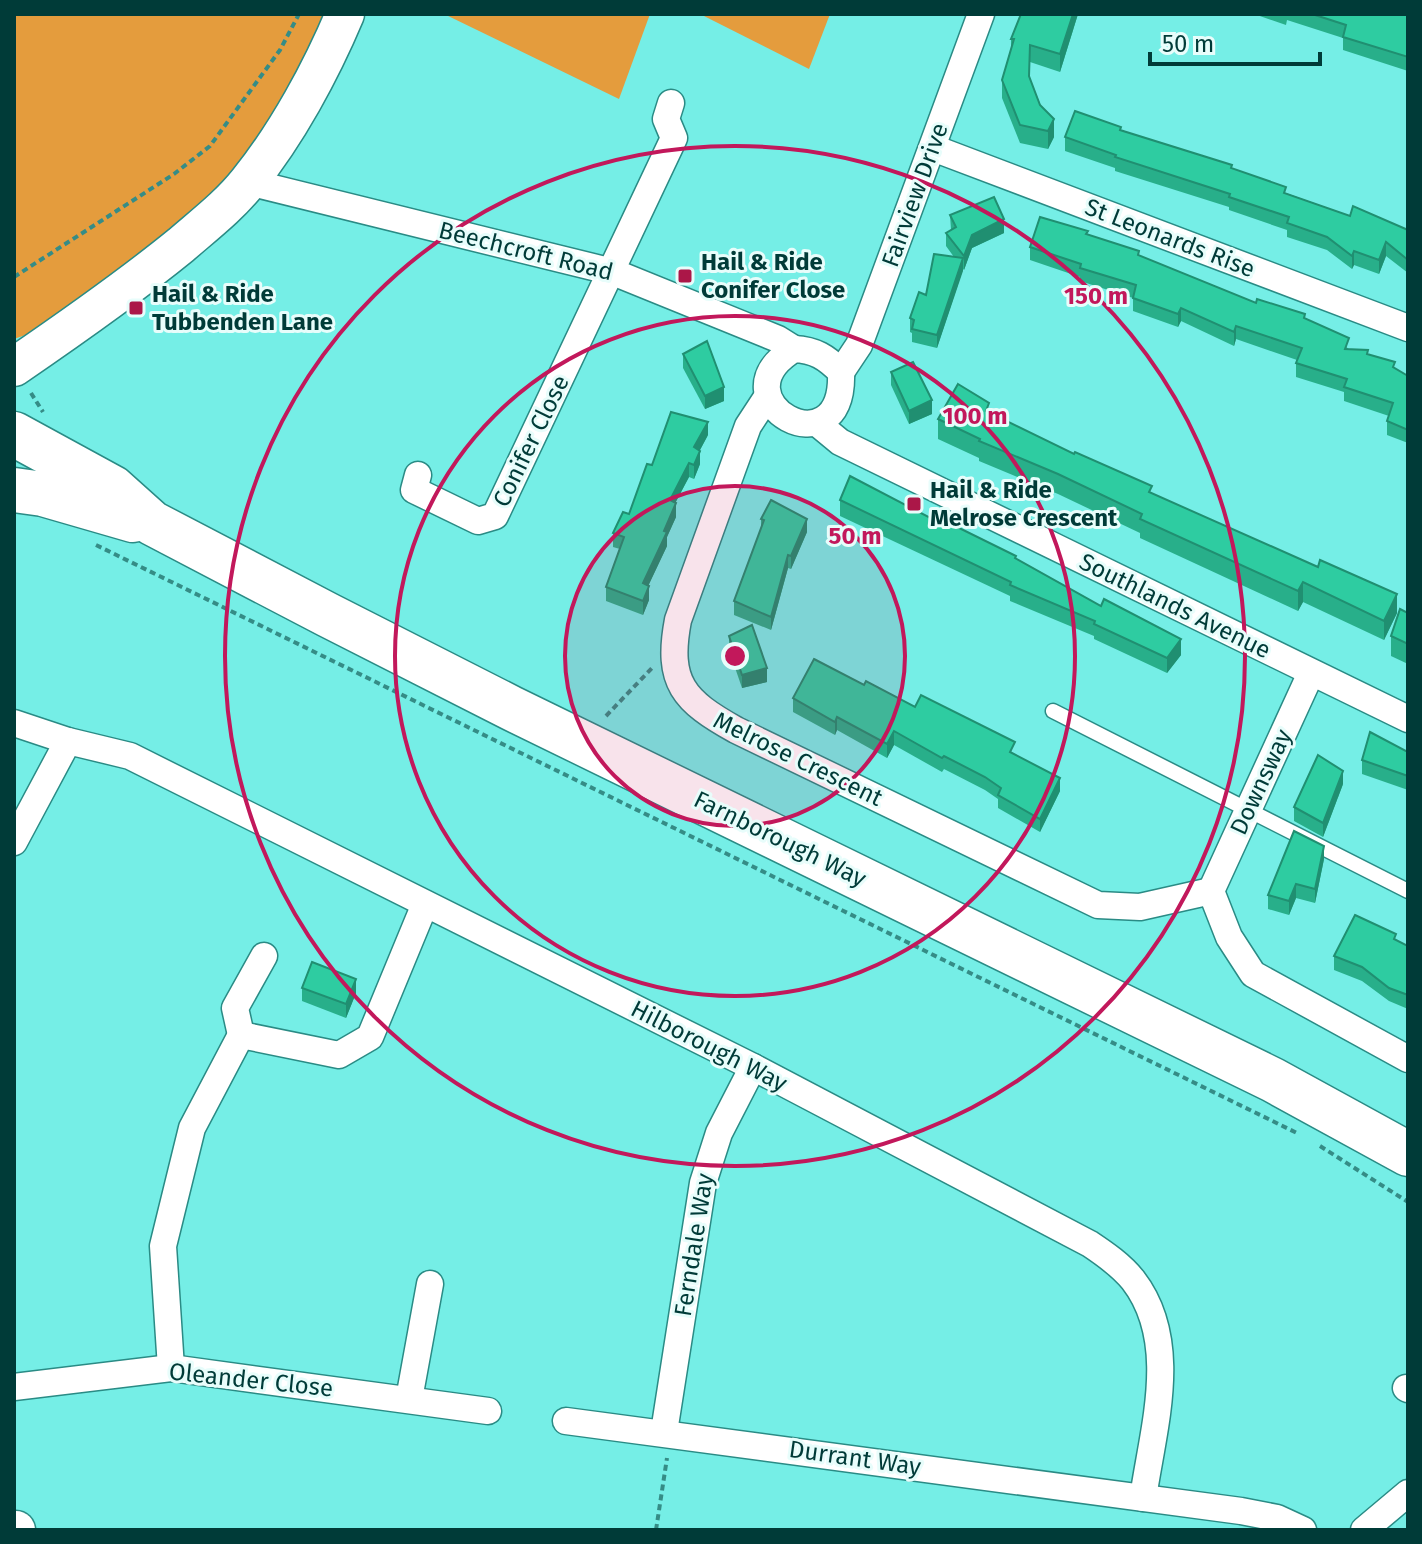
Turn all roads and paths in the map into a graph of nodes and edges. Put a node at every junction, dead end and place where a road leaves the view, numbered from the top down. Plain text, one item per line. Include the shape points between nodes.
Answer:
1 (299, 14) edge
2 (345, 14) edge
3 (981, 14) edge
4 (671, 103) dead end
5 (933, 148) junction
6 (248, 182) junction
7 (613, 272) junction
8 (14, 277) edge
9 (1408, 328) edge
10 (794, 349) junction
11 (841, 372) junction
12 (20, 378) edge
13 (767, 397) junction
14 (817, 423) junction
15 (26, 433) edge
16 (14, 457) edge
17 (418, 475) dead end
18 (14, 490) edge
19 (152, 523) junction
20 (86, 541) dead end
21 (673, 647) junction
22 (1311, 673) junction
23 (1053, 711) dead end
24 (1408, 719) edge
25 (14, 723) edge
26 (596, 727) dead end
27 (68, 741) junction
28 (1248, 808) junction
29 (14, 842) edge
30 (1211, 891) junction
31 (1408, 891) edge
32 (425, 904) junction
33 (264, 956) dead end
34 (241, 1035) junction
35 (1408, 1059) edge
36 (753, 1067) junction
37 (1298, 1134) dead end
38 (1313, 1141) dead end
39 (1408, 1154) edge
40 (1408, 1202) edge
41 (430, 1284) dead end
42 (171, 1368) junction
43 (14, 1387) edge
44 (409, 1399) junction
45 (488, 1411) dead end
46 (566, 1421) dead end
47 (664, 1432) junction
48 (1408, 1493) edge
49 (1143, 1498) junction
50 (656, 1530) edge
51 (1303, 1530) edge
52 (1364, 1530) edge

1 - 8 path via 280,50 210,146
2 - 6 street via 293,115
3 - 5 street, Fairview Drive
4 - 7 street via 666,119 674,138
5 - 9 street, St Leonards Rise
5 - 11 street, Fairview Drive via 859,345
6 - 7 street, Beechcroft Road
6 - 12 street via 216,215
7 - 10 street, Beechcroft Road
7 - 17 street, Conifer Close via 495,516 478,521 414,490
10 - 11 street via 811,350
10 - 13 street via 778,359 768,375
11 - 14 street via 842,393 834,412
12 - 15 path via 35,397
13 - 14 street via 777,414 797,423
13 - 21 street, Melrose Crescent via 748,426
14 - 22 street, Southlands Avenue via 840,442
15 - 16 highway
15 - 19 highway, Farnborough Way via 113,488
18 - 19 highway, Farnborough Way
19 - 39 highway, Farnborough Way via 511,708 1273,1080
20 - 37 path
21 - 26 path
21 - 30 street, Melrose Crescent via 678,680 700,710 1098,905 1140,907
22 - 24 street, Southlands Avenue
22 - 28 street, Downsway
23 - 28 lane
25 - 27 street, Hilborough Way
27 - 29 street
27 - 32 street, Hilborough Way via 130,756
28 - 30 street, Downsway
28 - 31 lane
30 - 35 street via 1229,937 1253,974
32 - 34 street via 370,1037 339,1055
32 - 36 street, Hilborough Way
33 - 34 street via 235,1008
34 - 42 street via 192,1128 163,1246
36 - 47 street, Ferndale Way via 705,1173
36 - 49 street, Hilborough Way via 1074,1234 1132,1279 1152,1315 1160,1353
38 - 40 path
41 - 44 street
42 - 43 street, Oleander Close
42 - 44 street, Oleander Close
44 - 45 street, Oleander Close
46 - 47 street, Durrant Way
47 - 49 street, Durrant Way
47 - 50 path via 668,1451
48 - 52 street
49 - 51 street, Durrant Way via 1264,1515

